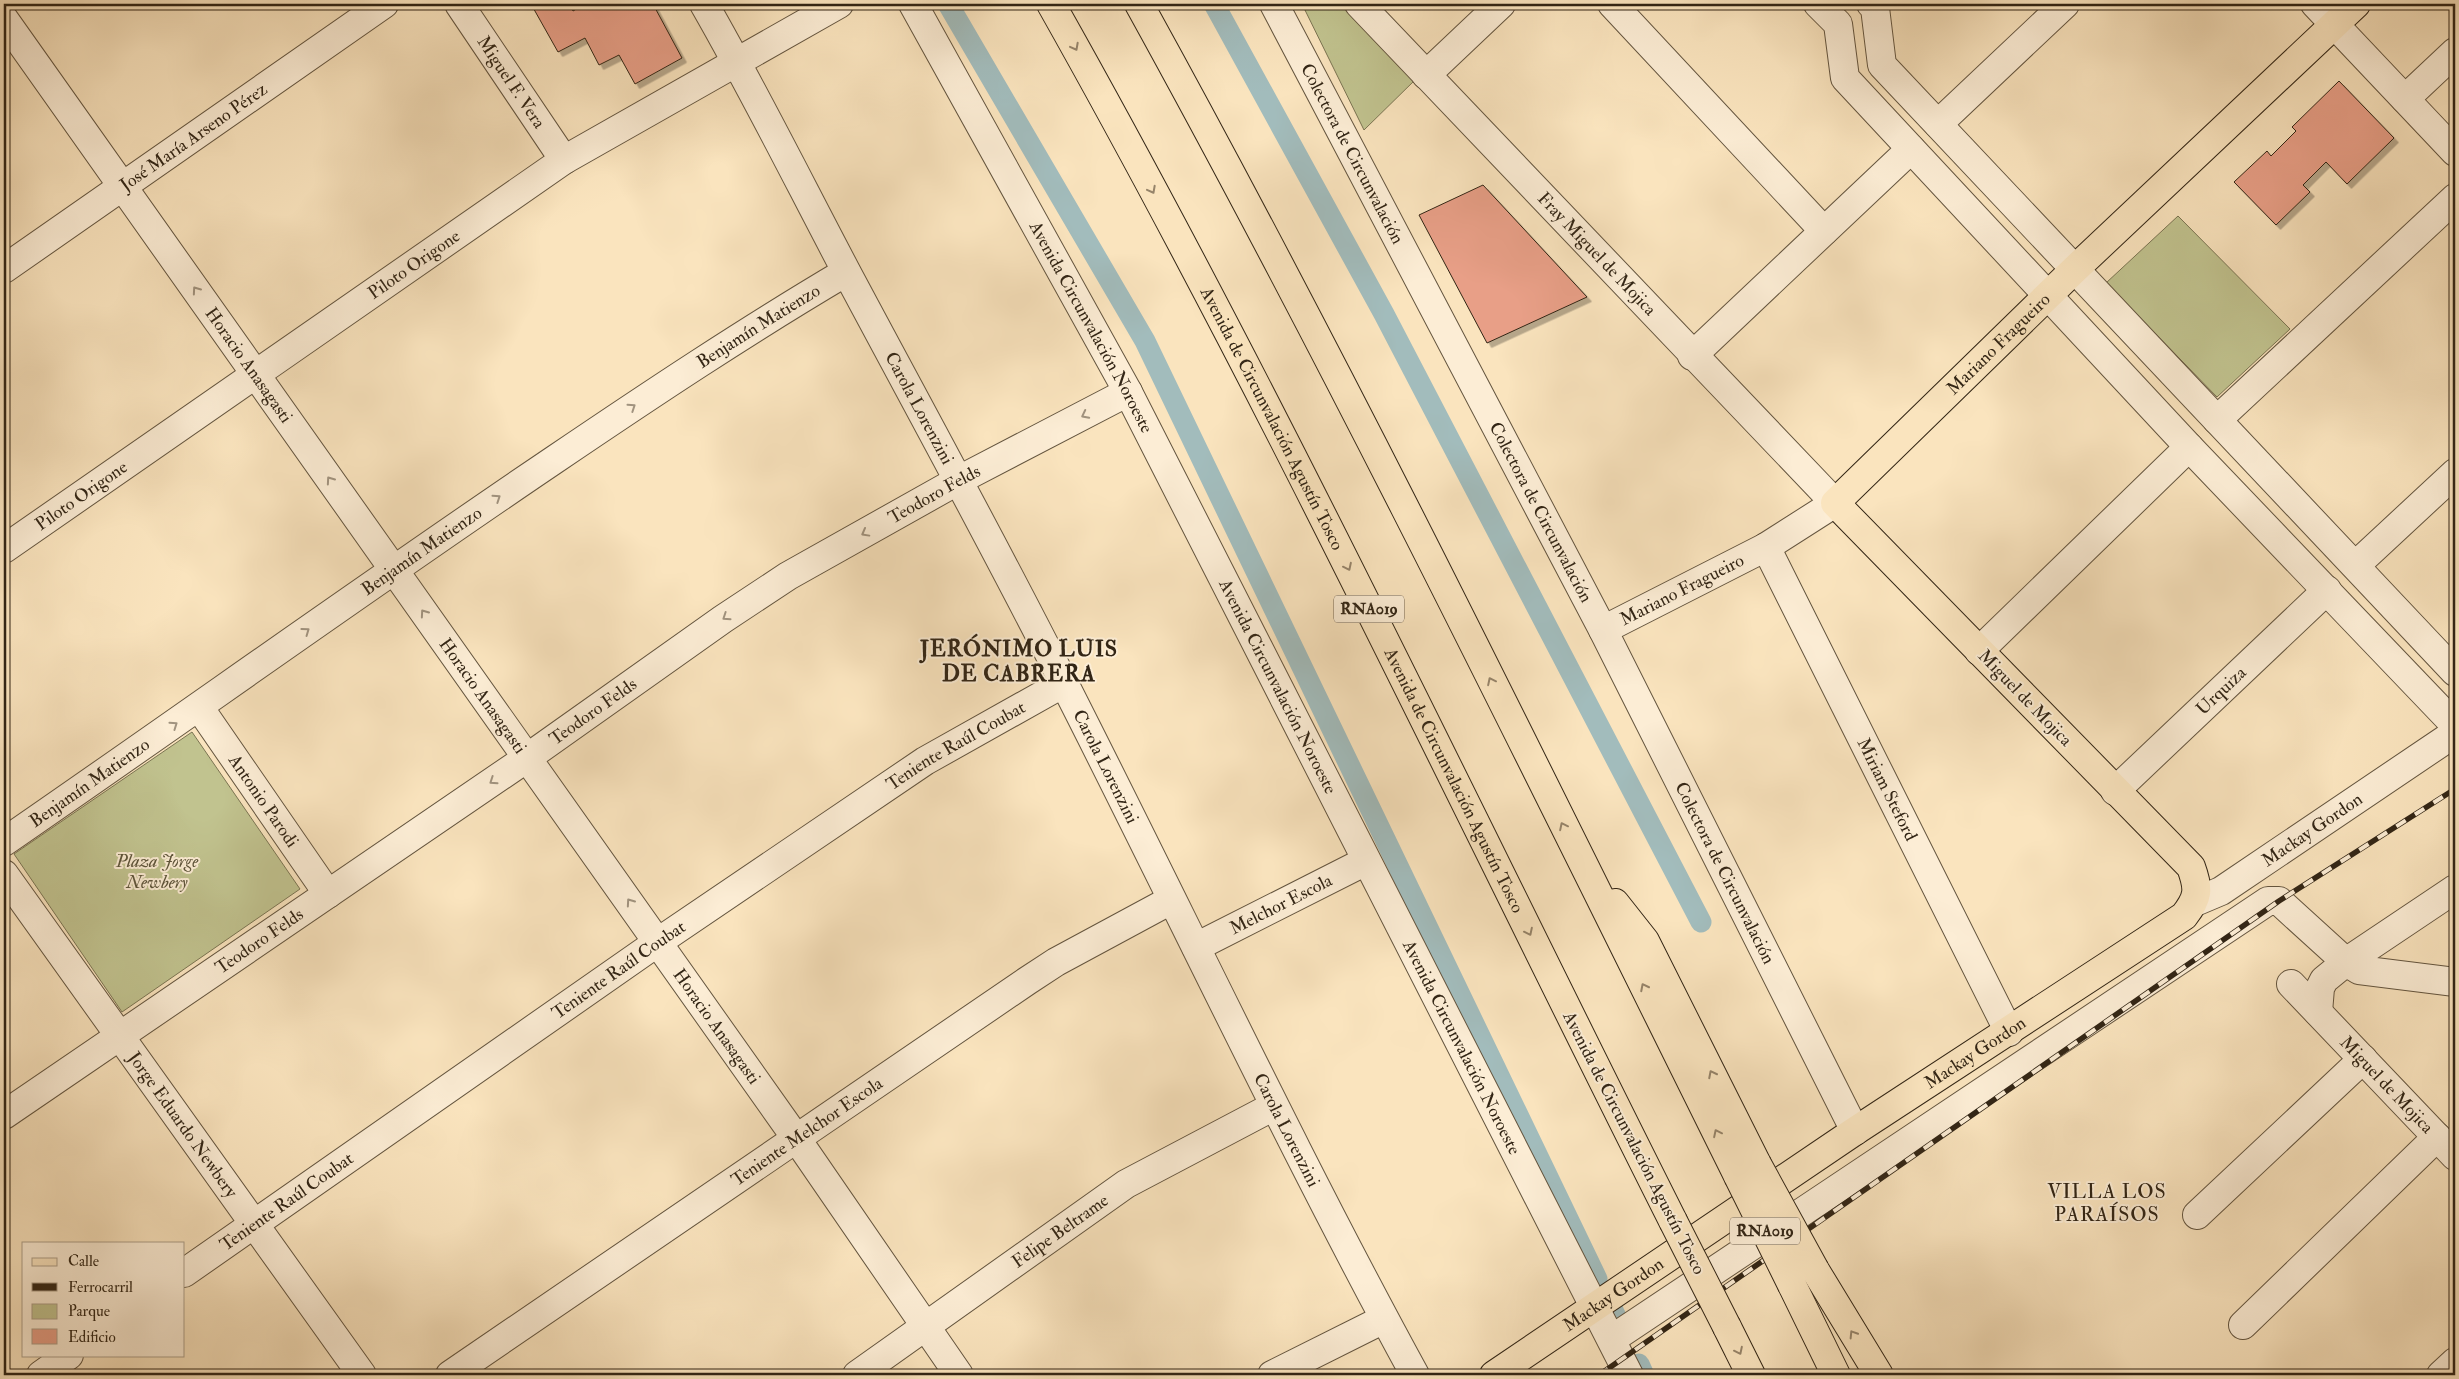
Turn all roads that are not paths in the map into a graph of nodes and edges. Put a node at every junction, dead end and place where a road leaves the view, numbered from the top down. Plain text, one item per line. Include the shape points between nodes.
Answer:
1 (384, 4) edge
2 (459, 4) edge
3 (704, 4) edge
4 (839, 4) edge
5 (913, 4) edge
6 (1139, 4) edge
7 (1274, 4) edge
8 (1359, 4) edge
9 (1501, 4) edge
10 (1612, 4) edge
11 (1818, 4) edge
12 (1871, 4) edge
13 (2065, 4) edge
14 (2315, 4) edge
15 (2356, 4) edge
16 (1052, 7) edge
17 (4, 19) edge
18 (2334, 24) junction
19 (2455, 52) edge
20 (737, 62) junction
21 (1426, 75) junction
22 (2405, 99) junction
23 (1938, 124) junction
24 (1911, 149) junction
25 (2455, 152) edge
26 (564, 160) junction
27 (123, 186) junction
28 (2455, 198) edge
29 (1824, 231) junction
30 (4, 269) edge
31 (2075, 269) junction
32 (846, 272) junction
33 (2048, 297) junction
34 (1692, 356) junction
35 (255, 373) junction
36 (1128, 392) junction
37 (2218, 420) junction
38 (2189, 447) junction
39 (2455, 473) edge
40 (959, 480) junction
41 (1835, 503) junction
42 (1766, 547) junction
43 (4, 548) edge
44 (2356, 565) junction
45 (393, 568) junction
46 (2326, 590) junction
47 (1603, 630) junction
48 (1979, 651) junction
49 (2455, 672) edge
50 (1064, 683) junction
51 (199, 707) junction
52 (2455, 725) edge
53 (2455, 733) edge
54 (527, 758) junction
55 (2115, 791) junction
56 (4, 842) edge
57 (1366, 861) junction
58 (4, 874) edge
59 (2455, 889) edge
60 (328, 894) junction
61 (2207, 897) junction
62 (1171, 900) junction
63 (2240, 920) junction
64 (658, 942) junction
65 (1196, 947) junction
66 (2346, 962) junction
67 (2455, 982) edge
68 (2291, 984) dead end
69 (2318, 1012) junction
70 (2009, 1032) junction
71 (118, 1036) junction
72 (2363, 1060) junction
73 (1274, 1106) junction
74 (4, 1115) edge
75 (1855, 1131) junction
76 (796, 1138) junction
77 (2446, 1147) edge
78 (1748, 1170) junction
79 (2197, 1215) dead end
80 (254, 1223) junction
81 (185, 1272) edge
82 (1595, 1308) junction
83 (1384, 1319) junction
84 (2243, 1325) dead end
85 (926, 1327) junction
86 (1612, 1339) junction
87 (68, 1356) edge
88 (2455, 1362) edge
89 (41, 1375) edge
90 (362, 1375) edge
91 (450, 1375) edge
92 (857, 1375) edge
93 (959, 1375) edge
94 (1272, 1375) edge
95 (1415, 1375) edge
96 (1494, 1375) edge
97 (1629, 1375) edge
98 (1751, 1375) edge
99 (1836, 1375) edge
100 (1879, 1375) edge
101 (2441, 1375) edge

1 - 27 street, José María Arseno Pérez
2 - 26 street, Miguel F. Vera
3 - 20 street, Carola Lorenzini
4 - 20 street, Piloto Origone
5 - 36 street, Avenida Circunvalación Noroeste
78 -> 6 main road, RNA019 via 1580,860 1274,253
7 - 47 street, Colectora de Circunvalación
8 - 21 street, Fray Miguel de Mojica
9 - 21 street
10 - 29 street
11 - 24 street via 1838,24 1845,78
12 - 23 street via 1875,8 1882,65
13 - 23 street
14 - 18 street
15 - 18 main road, Mariano Fragueiro
16 -> 98 main road, Avenida de Circunvalación Agustín Tosco / RNA019, bridge via 1310,491
17 - 27 street, Horacio Anasagasti
18 - 22 street
18 - 31 main road, Mariano Fragueiro
19 - 22 street
20 - 26 street, Piloto Origone
20 - 32 street, Carola Lorenzini
21 - 34 street, Fray Miguel de Mojica
22 - 25 street
23 - 31 street
24 - 29 street
24 - 33 street
26 - 35 street, Piloto Origone
27 - 30 street, José María Arseno Pérez
35 -> 27 street, Horacio Anasagasti
28 - 37 street
29 - 34 street
31 - 33 main road, Mariano Fragueiro
31 - 37 street
32 - 40 street, Carola Lorenzini
45 -> 32 street, Benjamín Matienzo via 720,348
33 - 38 street
33 - 41 main road, Mariano Fragueiro
34 - 41 street, Fray Miguel de Mojica
35 - 43 street, Piloto Origone
45 -> 35 street, Horacio Anasagasti
36 -> 40 street, Teodoro Felds
36 - 57 street, Avenida Circunvalación Noroeste
37 - 44 street
38 - 46 street
38 - 48 street
39 - 44 street
40 - 50 street, Carola Lorenzini
40 -> 54 street, Teodoro Felds via 788,576 723,618
41 - 42 street, Mariano Fragueiro
41 - 48 main road, Miguel de Mojica
42 - 47 street, Mariano Fragueiro
42 - 70 street, Miriam Steford
44 - 49 street
51 -> 45 street, Benjamín Matienzo
54 -> 45 street, Horacio Anasagasti
46 - 52 street
46 - 55 street, Urquiza
47 - 75 street, Colectora de Circunvalación
48 - 55 main road, Miguel de Mojica
50 - 62 street, Carola Lorenzini
50 - 64 street, Teniente Raúl Coubat via 925,761
56 -> 51 street, Benjamín Matienzo
51 - 60 street, Antonio Parodi
53 - 61 street, Mackay Gordon
54 -> 60 street, Teodoro Felds
64 -> 54 street, Horacio Anasagasti
55 - 61 main road, Miguel de Mojica via 2191,867 2197,885
57 - 65 street, Melchor Escola
57 - 82 street, Avenida Circunvalación Noroeste
58 - 71 street, Jorge Eduardo Newbery
59 - 66 street
60 - 71 street, Teodoro Felds
61 - 63 street
61 - 70 main road, Mackay Gordon via 2184,916
62 - 65 street, Carola Lorenzini
62 - 76 street, Teniente Melchor Escola via 1056,962
63 - 66 street via 2268,901 2279,901
63 - 86 street
64 - 76 street, Horacio Anasagasti
64 - 80 street, Teniente Raúl Coubat
65 - 73 street, Carola Lorenzini
66 - 67 street via 2359,970
66 - 69 street via 2324,980
68 - 69 street, Miguel de Mojica
69 - 72 street, Miguel de Mojica
70 - 75 main road, Mackay Gordon
71 - 74 street, Teodoro Felds
71 - 80 street, Jorge Eduardo Newbery
72 - 77 street, Miguel de Mojica
72 - 79 street
73 - 83 street, Carola Lorenzini
73 - 85 street, Felipe Beltrame via 1126,1184
75 - 82 main road, Mackay Gordon
76 - 85 street, Horacio Anasagasti
76 - 91 street, Teniente Melchor Escola
77 - 84 street
78 - 99 main road, RNA019, bridge via 1792,1285
100 -> 78 main road, bridge via 1815,1270
80 - 81 street, Teniente Raúl Coubat
80 - 90 street, Jorge Eduardo Newbery
82 - 86 street, Avenida Circunvalación Noroeste
82 - 96 main road, Mackay Gordon
83 - 94 street
83 - 95 street, Carola Lorenzini
85 - 92 street, Felipe Beltrame
85 - 93 street, Horacio Anasagasti
86 - 97 street, Avenida Circunvalación Noroeste
87 - 89 street
88 - 101 street

